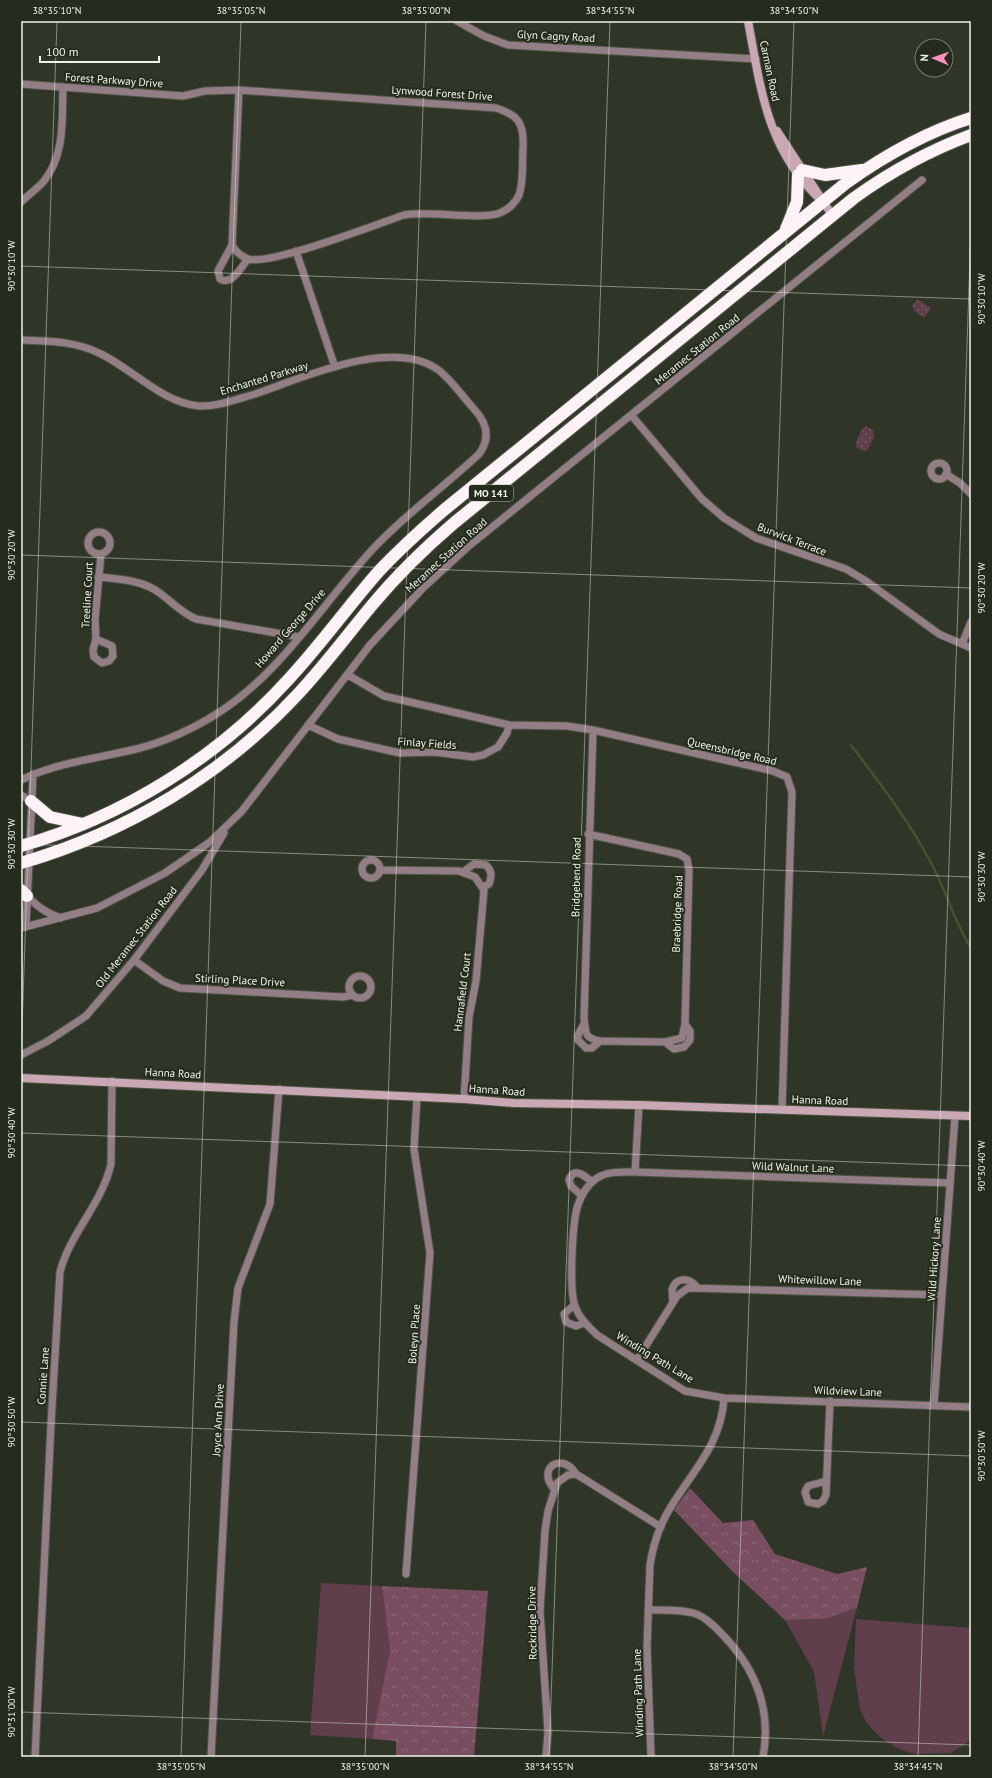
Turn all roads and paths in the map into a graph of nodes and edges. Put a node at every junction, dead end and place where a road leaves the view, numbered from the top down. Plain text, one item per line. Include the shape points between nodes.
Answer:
1 (457, 21) edge
2 (748, 21) edge
3 (756, 59) junction
4 (21, 84) edge
5 (63, 87) junction
6 (239, 90) junction
7 (205, 91) joint
8 (971, 118) edge
9 (971, 135) edge
10 (866, 170) junction
11 (800, 172) junction
12 (922, 180) dead end
13 (822, 201) junction
14 (21, 202) edge
15 (832, 215) junction
16 (785, 233) junction
17 (232, 245) junction
18 (296, 251) junction
19 (248, 259) junction
20 (21, 340) edge
21 (335, 367) junction
22 (632, 416) junction
23 (486, 439) joint
24 (946, 474) dead end
25 (971, 494) edge
26 (101, 554) dead end
27 (98, 577) junction
28 (971, 622) edge
29 (299, 637) junction
30 (96, 639) dead end
31 (962, 644) junction
32 (971, 648) edge
33 (348, 675) junction
34 (308, 725) junction
35 (509, 725) junction
36 (593, 730) junction
37 (33, 774) junction
38 (21, 780) edge
39 (26, 798) edge
40 (83, 824) junction
41 (228, 825) junction
42 (588, 834) junction
43 (25, 845) edge
44 (25, 862) edge
45 (380, 870) dead end
46 (462, 872) junction
47 (482, 887) junction
48 (24, 893) edge
49 (61, 918) junction
50 (23, 927) edge
51 (134, 960) junction
52 (353, 995) dead end
53 (685, 1024) junction
54 (682, 1038) joint
55 (666, 1042) junction
56 (21, 1055) edge
57 (21, 1078) edge
58 (112, 1081) junction
59 (279, 1089) junction
60 (417, 1097) junction
61 (464, 1099) junction
62 (639, 1105) junction
63 (782, 1110) junction
64 (955, 1116) junction
65 (971, 1116) edge
66 (635, 1172) junction
67 (592, 1182) junction
68 (950, 1183) junction
69 (582, 1196) junction
70 (697, 1287) junction
71 (942, 1295) junction
72 (673, 1302) junction
73 (574, 1305) junction
74 (584, 1323) junction
75 (637, 1360) junction
76 (724, 1398) junction
77 (830, 1401) junction
78 (934, 1405) junction
79 (971, 1407) edge
80 (576, 1474) junction
81 (826, 1481) dead end
82 (554, 1489) junction
83 (660, 1527) junction
84 (406, 1574) dead end
85 (648, 1610) junction
86 (35, 1757) edge
87 (212, 1757) edge
88 (546, 1757) edge
89 (651, 1757) edge
90 (763, 1757) edge

1 - 3 street, Glyn Cagny Road via 484,36 508,44
2 - 3 street, Carman Road
3 - 11 street, Carman Road via 764,100 778,144
4 - 5 street, Forest Parkway Drive
5 - 7 street, Forest Parkway Drive via 183,96
5 - 14 street via 61,144 56,159 45,180
6 - 7 street, Lynwood Forest Drive
6 - 17 street
6 - 18 street, Lynwood Forest Drive via 496,108 517,118 523,128 519,194 513,204 502,212 491,215 422,212 404,215
8 - 10 highway, MO 141 via 908,144
9 - 15 highway, MO 141 via 902,166 877,181
10 - 11 highway via 825,175
10 - 13 highway, MO 141
11 - 13 street, Carman Road via 808,188
11 - 16 highway via 797,202
12 - 22 street, Meramec Station Road
13 - 15 street, Carman Road
13 - 16 highway, MO 141
15 - 44 highway, MO 141 via 433,541 392,582 299,694 236,752 189,786 139,816 86,840
16 - 40 highway, MO 141 via 422,529 381,569 287,682 229,736 200,759 155,788
17 - 19 street via 235,251
17 - 19 street via 218,271 220,279 230,280
18 - 19 street, Lynwood Forest Drive via 256,260
18 - 21 street
20 - 21 street, Enchanted Parkway via 74,344 89,348 176,399 199,406 233,401
21 - 23 street, Enchanted Parkway via 380,357 396,357 427,363 447,378 482,419
22 - 31 street, Burwick Terrace via 702,499 724,518 756,538 846,569 939,634
22 - 33 street, Meramec Station Road via 464,550 395,618 370,645
23 - 29 street, Howard George Drive via 479,454 388,533
24 - 25 street
26 - 27 street, Treeline Court
27 - 29 street via 149,587 186,615 196,619
27 - 30 street, Treeline Court
28 - 31 street
29 - 37 street, Howard George Drive via 274,667 243,694 196,725 147,745 66,763
31 - 32 street, Burwick Terrace
33 - 34 street, Meramec Station Road
33 - 35 street, Queensbridge Road via 384,696
34 - 35 street, Finlay Fields via 338,739 400,753 434,752 473,756 482,755 498,747
34 - 41 street, Meramec Station Road via 242,811
35 - 36 street, Queensbridge Road via 567,726
36 - 42 street, Bridgebend Road
36 - 63 street, Queensbridge Road via 773,771 787,777 790,783
37 - 38 street, Howard George Drive
37 - 39 street
39 - 40 highway via 50,817
39 - 43 street
40 - 43 highway, MO 141
41 - 49 street, Meramec Station Road via 210,842 165,872 97,908
41 - 51 street, Old Meramec Station Road via 202,870
42 - 53 street, Braebridge Road via 680,854 687,859 689,870
42 - 55 street, Bridgebend Road via 584,1024 586,1035 590,1040 600,1041
43 - 44 street
44 - 48 street
45 - 46 street, Hannafield Court
46 - 47 street, Hannafield Court via 475,877
46 - 47 street, Hannafield Court via 474,864 486,865 492,877 489,884
47 - 61 street, Hannafield Court
48 - 49 street via 38,908
48 - 50 street
49 - 50 street, Meramec Station Road
51 - 52 street, Stirling Place Drive via 163,981 180,988 343,997
51 - 56 street, Old Meramec Station Road via 86,1016
53 - 54 street, Braebridge Road
53 - 55 street, Braebridge Road via 690,1032 690,1040 684,1047 674,1049
54 - 55 street, Bridgebend Road
57 - 58 street, Hanna Road
58 - 59 street, Hanna Road
58 - 86 street, Connie Lane via 111,1164 108,1176 104,1188 67,1251 60,1272
59 - 60 street, Hanna Road
59 - 87 street, Joyce Ann Drive via 270,1204 238,1288 234,1322
60 - 61 street, Hanna Road
60 - 84 street, Boleyn Place via 414,1149 430,1253
61 - 62 street, Hanna Road via 514,1103
62 - 63 street, Hanna Road
62 - 66 street
63 - 64 street, Hanna Road
64 - 65 street, Hanna Road
64 - 68 street, Wild Hickory Lane
66 - 67 street, Winding Path Lane via 604,1174
66 - 68 street, Wild Walnut Lane
67 - 69 street, Winding Path Lane
67 - 69 street via 581,1173 572,1175 569,1180 571,1186
68 - 71 street, Wild Hickory Lane
69 - 73 street, Winding Path Lane via 576,1215 571,1278
70 - 71 street, Whitewillow Lane
70 - 72 street, Whitewillow Lane via 683,1291
70 - 72 street, Whitewillow Lane via 692,1281 678,1281 672,1290
71 - 78 street, Wild Hickory Lane
72 - 75 street, Whitewillow Lane
73 - 74 street, Winding Path Lane
73 - 74 street via 564,1314 566,1322 572,1326
74 - 75 street, Winding Path Lane via 597,1335
75 - 76 street, Winding Path Lane via 685,1391
76 - 77 street, Wildview Lane
76 - 83 street, Winding Path Lane via 719,1429 707,1456
77 - 78 street, Wildview Lane
77 - 81 street
78 - 79 street, Wildview Lane
80 - 82 street, Rockridge Drive via 561,1478
80 - 82 street via 568,1465 556,1463 547,1475 548,1482
80 - 83 street
82 - 88 street, Rockridge Drive via 545,1531 540,1611 548,1732
83 - 85 street, Winding Path Lane via 650,1565
85 - 89 street, Winding Path Lane
85 - 90 street via 694,1613 706,1619 743,1657 762,1700 766,1721

